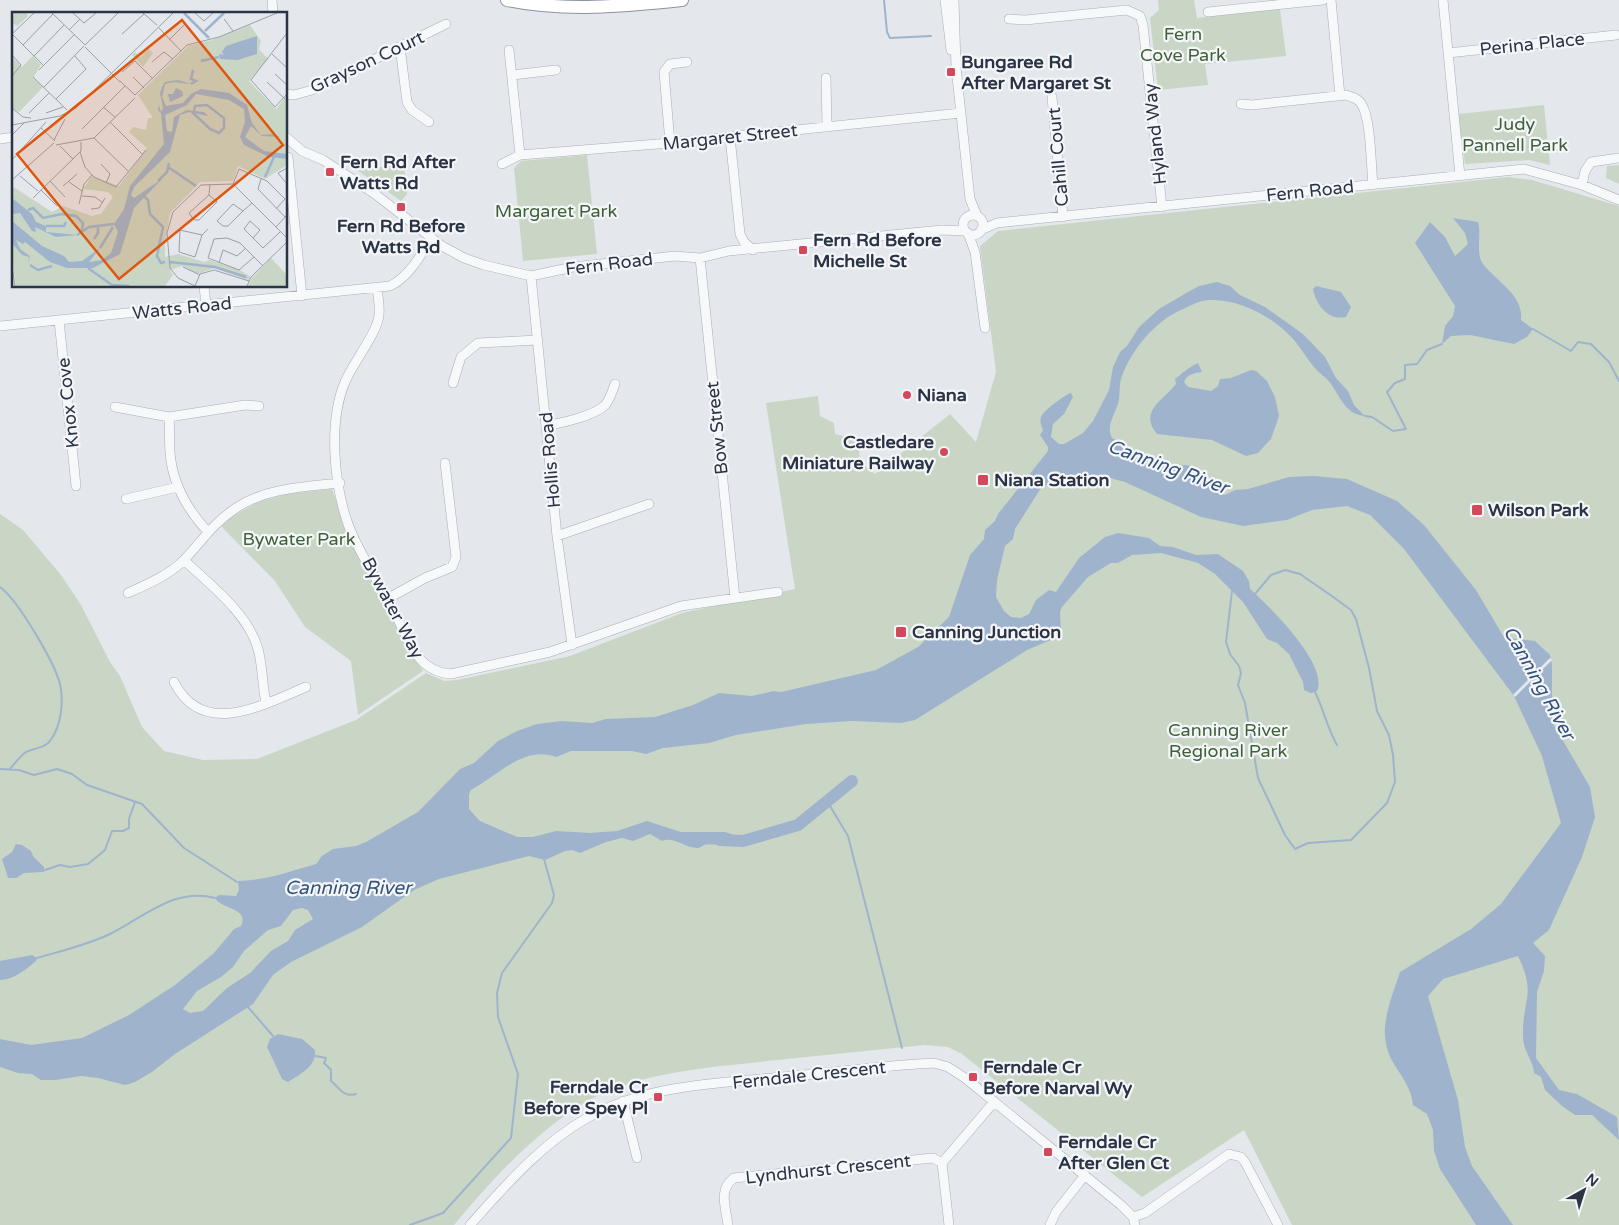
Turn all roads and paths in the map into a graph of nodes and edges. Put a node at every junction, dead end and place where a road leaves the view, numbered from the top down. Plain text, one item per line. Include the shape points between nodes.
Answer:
1 (507, 0) edge
2 (532, 0) edge
3 (682, 0) edge
4 (945, 0) edge
5 (954, 0) edge
6 (1323, 0) edge
7 (1331, 0) edge
8 (1443, 0) edge
9 (559, 6) junction
10 (1208, 12) dead end
11 (1009, 19) dead end
12 (446, 24) dead end
13 (1616, 35) dead end
14 (400, 47) junction
15 (509, 50) dead end
16 (1448, 53) junction
17 (687, 62) dead end
18 (956, 67) junction
19 (556, 70) dead end
20 (512, 75) junction
21 (826, 78) dead end
22 (288, 94) edge
23 (1340, 96) junction
24 (1052, 97) dead end
25 (1241, 104) dead end
26 (961, 113) junction
27 (430, 122) dead end
28 (827, 127) junction
29 (288, 131) edge
30 (730, 137) junction
31 (288, 139) edge
32 (670, 143) junction
33 (310, 153) junction
34 (520, 155) junction
35 (288, 156) dead end
36 (1619, 158) edge
37 (502, 164) dead end
38 (1460, 176) junction
39 (1373, 185) junction
40 (1582, 185) junction
41 (970, 199) junction
42 (1619, 200) edge
43 (1162, 207) junction
44 (1063, 217) junction
45 (979, 218) junction
46 (997, 223) junction
47 (970, 228) junction
48 (431, 239) junction
49 (752, 250) junction
50 (700, 258) junction
51 (531, 276) junction
52 (204, 288) edge
53 (377, 288) junction
54 (302, 296) junction
55 (206, 305) junction
56 (59, 320) junction
57 (0, 326) edge
58 (985, 328) dead end
59 (538, 340) junction
60 (453, 383) dead end
61 (615, 384) dead end
62 (259, 406) dead end
63 (115, 407) dead end
64 (169, 417) junction
65 (547, 425) junction
66 (445, 463) dead end
67 (340, 483) junction
68 (76, 486) dead end
69 (178, 487) junction
70 (126, 499) dead end
71 (649, 504) dead end
72 (207, 532) junction
73 (557, 536) junction
74 (184, 560) junction
75 (778, 592) dead end
76 (128, 593) dead end
77 (734, 598) junction
78 (387, 599) junction
79 (572, 645) junction
80 (174, 682) dead end
81 (306, 688) dead end
82 (266, 703) junction
83 (623, 1101) junction
84 (994, 1102) junction
85 (637, 1158) dead end
86 (942, 1164) junction
87 (1085, 1175) junction
88 (1134, 1221) edge
89 (470, 1225) edge
90 (728, 1225) edge
91 (949, 1225) edge
92 (1050, 1225) edge
93 (1278, 1225) edge

1 - 9 highway
2 - 9 highway
3 - 9 highway via 603,7
4 - 18 street
5 - 18 street
6 - 10 street
7 - 23 street
8 - 16 street
11 - 43 street, Hyland Way via 1127,10 1140,16 1144,25
12 - 14 street, Grayson Court
13 - 16 street, Perina Place
14 - 22 street, Grayson Court via 312,90
14 - 27 street via 407,102 412,110
15 - 20 street
16 - 38 street
17 - 32 street via 670,64 664,72
18 - 26 street
19 - 20 street
20 - 34 street
21 - 28 street
23 - 25 street
23 - 39 street via 1356,98 1362,105
24 - 44 street, Cahill Court
26 - 28 street, Margaret Street
26 - 41 street
28 - 30 street, Margaret Street
29 - 33 street, Fern Road
30 - 32 street, Margaret Street
30 - 49 street via 740,234
31 - 33 street, Fern Road via 302,151
32 - 34 street, Margaret Street
33 - 48 street, Fern Road via 375,194
34 - 37 street, Margaret Street
35 - 54 street
36 - 40 street via 1591,162
38 - 39 street, Fern Road
38 - 40 street, Fern Road via 1524,169
39 - 43 street, Fern Road
40 - 42 street, Fern Road
41 - 45 street
41 - 47 street
43 - 44 street, Fern Road
44 - 46 street, Fern Road
45 - 46 street, Fern Road
45 - 47 street, Fern Road
45 - 47 street
46 - 47 street, Fern Road
47 - 49 street, Fern Road
47 - 58 street
48 - 51 street, Fern Road via 476,263
48 - 53 street, Watts Road via 400,282
49 - 50 street, Fern Road
50 - 51 street, Fern Road via 675,256 578,266
50 - 77 street, Bow Street
51 - 59 street, Hollis Road
52 - 55 street
53 - 54 street, Watts Road
53 - 67 street, Bywater Way via 378,320 345,382 337,406 335,445
54 - 55 street, Watts Road
55 - 56 street, Watts Road
56 - 57 street, Watts Road
56 - 68 street, Knox Cove
59 - 60 street via 478,343 461,357
59 - 65 street, Hollis Road
61 - 65 street via 608,402 600,409
62 - 64 street via 245,405
63 - 64 street
64 - 69 street via 170,452
65 - 73 street, Hollis Road
66 - 78 street via 456,557 452,567
67 - 72 street via 281,490 252,499
67 - 78 street, Bywater Way via 349,525
69 - 70 street
69 - 72 street via 188,508
71 - 73 street
72 - 74 street
73 - 79 street, Hollis Road
74 - 76 street via 170,572
74 - 82 street via 232,607 252,634 261,661
75 - 77 street, Bywater Way
77 - 79 street, Bywater Way via 681,606
78 - 79 street, Bywater Way via 420,660 426,668 439,674
80 - 82 street via 192,707 208,713 236,712
81 - 82 street
83 - 84 street, Ferndale Crescent via 682,1087 934,1063 954,1070
83 - 85 street
83 - 89 street, Ferndale Crescent via 585,1119 543,1150 504,1186
84 - 86 street
84 - 87 street, Ferndale Crescent
86 - 90 street, Lyndhurst Crescent via 933,1158 734,1178 724,1190
86 - 91 street
87 - 88 street, Ferndale Crescent via 1121,1205
87 - 92 street via 1056,1212
88 - 93 street via 1229,1154 1237,1155 1245,1162

